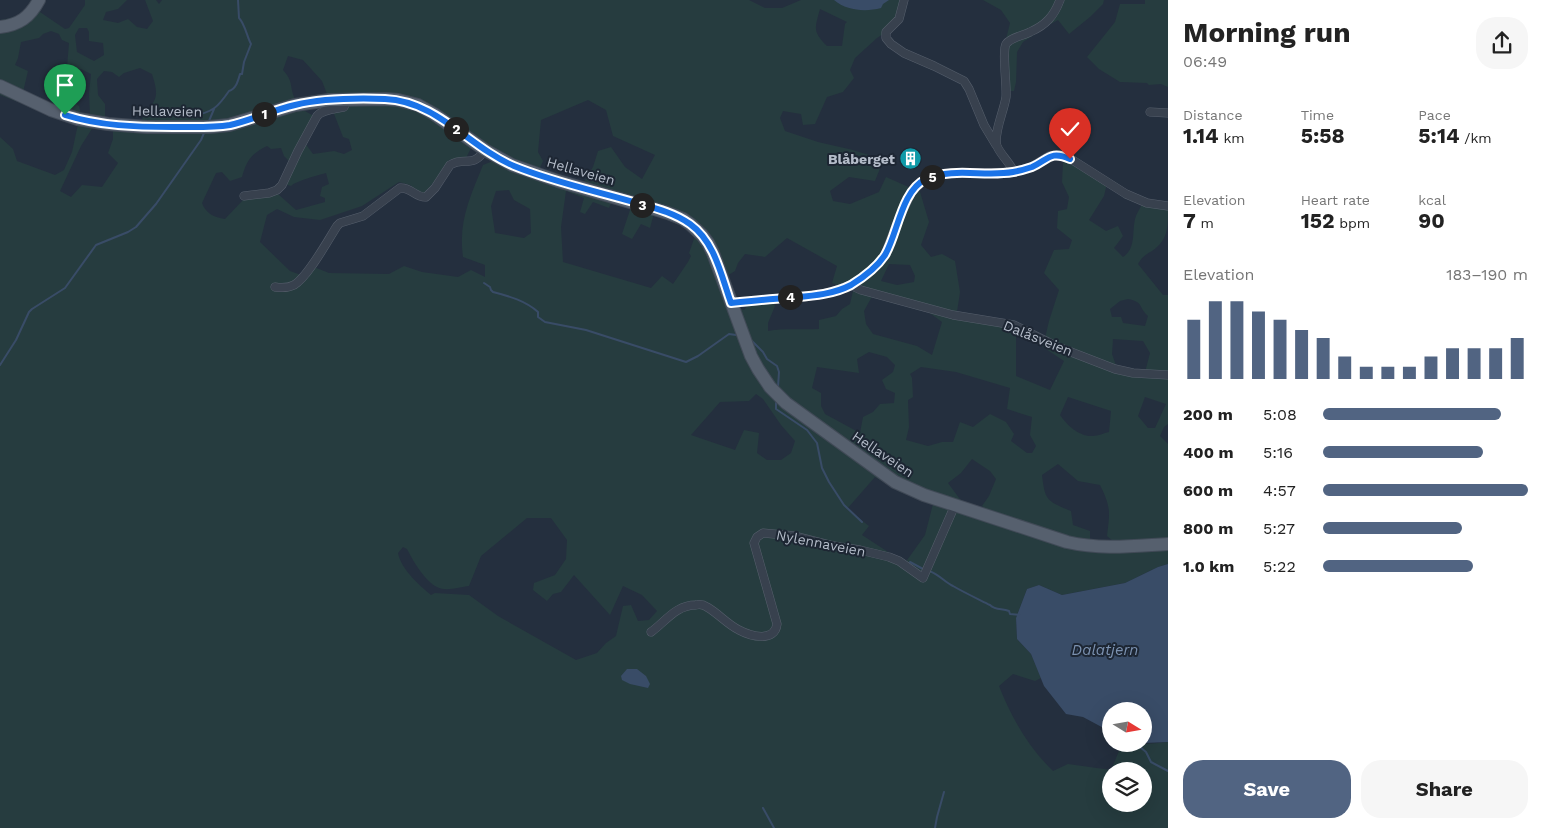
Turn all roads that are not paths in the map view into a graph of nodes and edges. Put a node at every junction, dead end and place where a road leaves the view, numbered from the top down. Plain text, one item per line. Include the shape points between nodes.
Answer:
1 (39, 0) edge
2 (904, 0) edge
3 (1060, 0) edge
4 (0, 27) edge
5 (0, 86) edge
6 (346, 99) junction
7 (1150, 112) dead end
8 (1168, 113) edge
9 (996, 145) junction
10 (485, 150) junction
11 (1014, 172) junction
12 (244, 196) dead end
13 (1168, 206) edge
14 (850, 285) junction
15 (275, 287) dead end
16 (731, 303) junction
17 (1168, 375) edge
18 (955, 505) junction
19 (1168, 544) edge
20 (651, 632) dead end

1 - 4 main road via 26,18
2 - 9 street via 899,19 886,32 886,38 904,53 964,81
3 - 9 street via 1052,17 1006,45 1006,98
5 - 6 main road, Hellaveien via 78,119 147,127 219,126 295,105
6 - 10 main road, Hellaveien via 386,99 418,105 445,120
6 - 12 street via 344,107 316,116 277,190
7 - 8 street
9 - 11 street
10 - 15 street via 474,161 450,165 426,197 400,188 363,216 340,223 296,284
10 - 16 main road, Hellaveien via 524,170 684,219 711,248
11 - 13 street via 1031,167 1048,156 1060,155 1126,194 1148,203
11 - 14 street via 944,174 924,180 912,191 884,256 868,274
14 - 16 street via 817,295
14 - 17 street, Dalåsveien via 940,312 1014,325 1058,347 1115,369
16 - 18 main road, Hellaveien via 751,356 778,396 895,482 914,492
18 - 19 main road, Hellaveien via 1081,545 1103,548
18 - 20 street, Nylennaveien via 923,578 899,561 876,553 779,533 763,533 754,543 777,624 771,634 764,637 742,631 708,607 698,604 678,610

